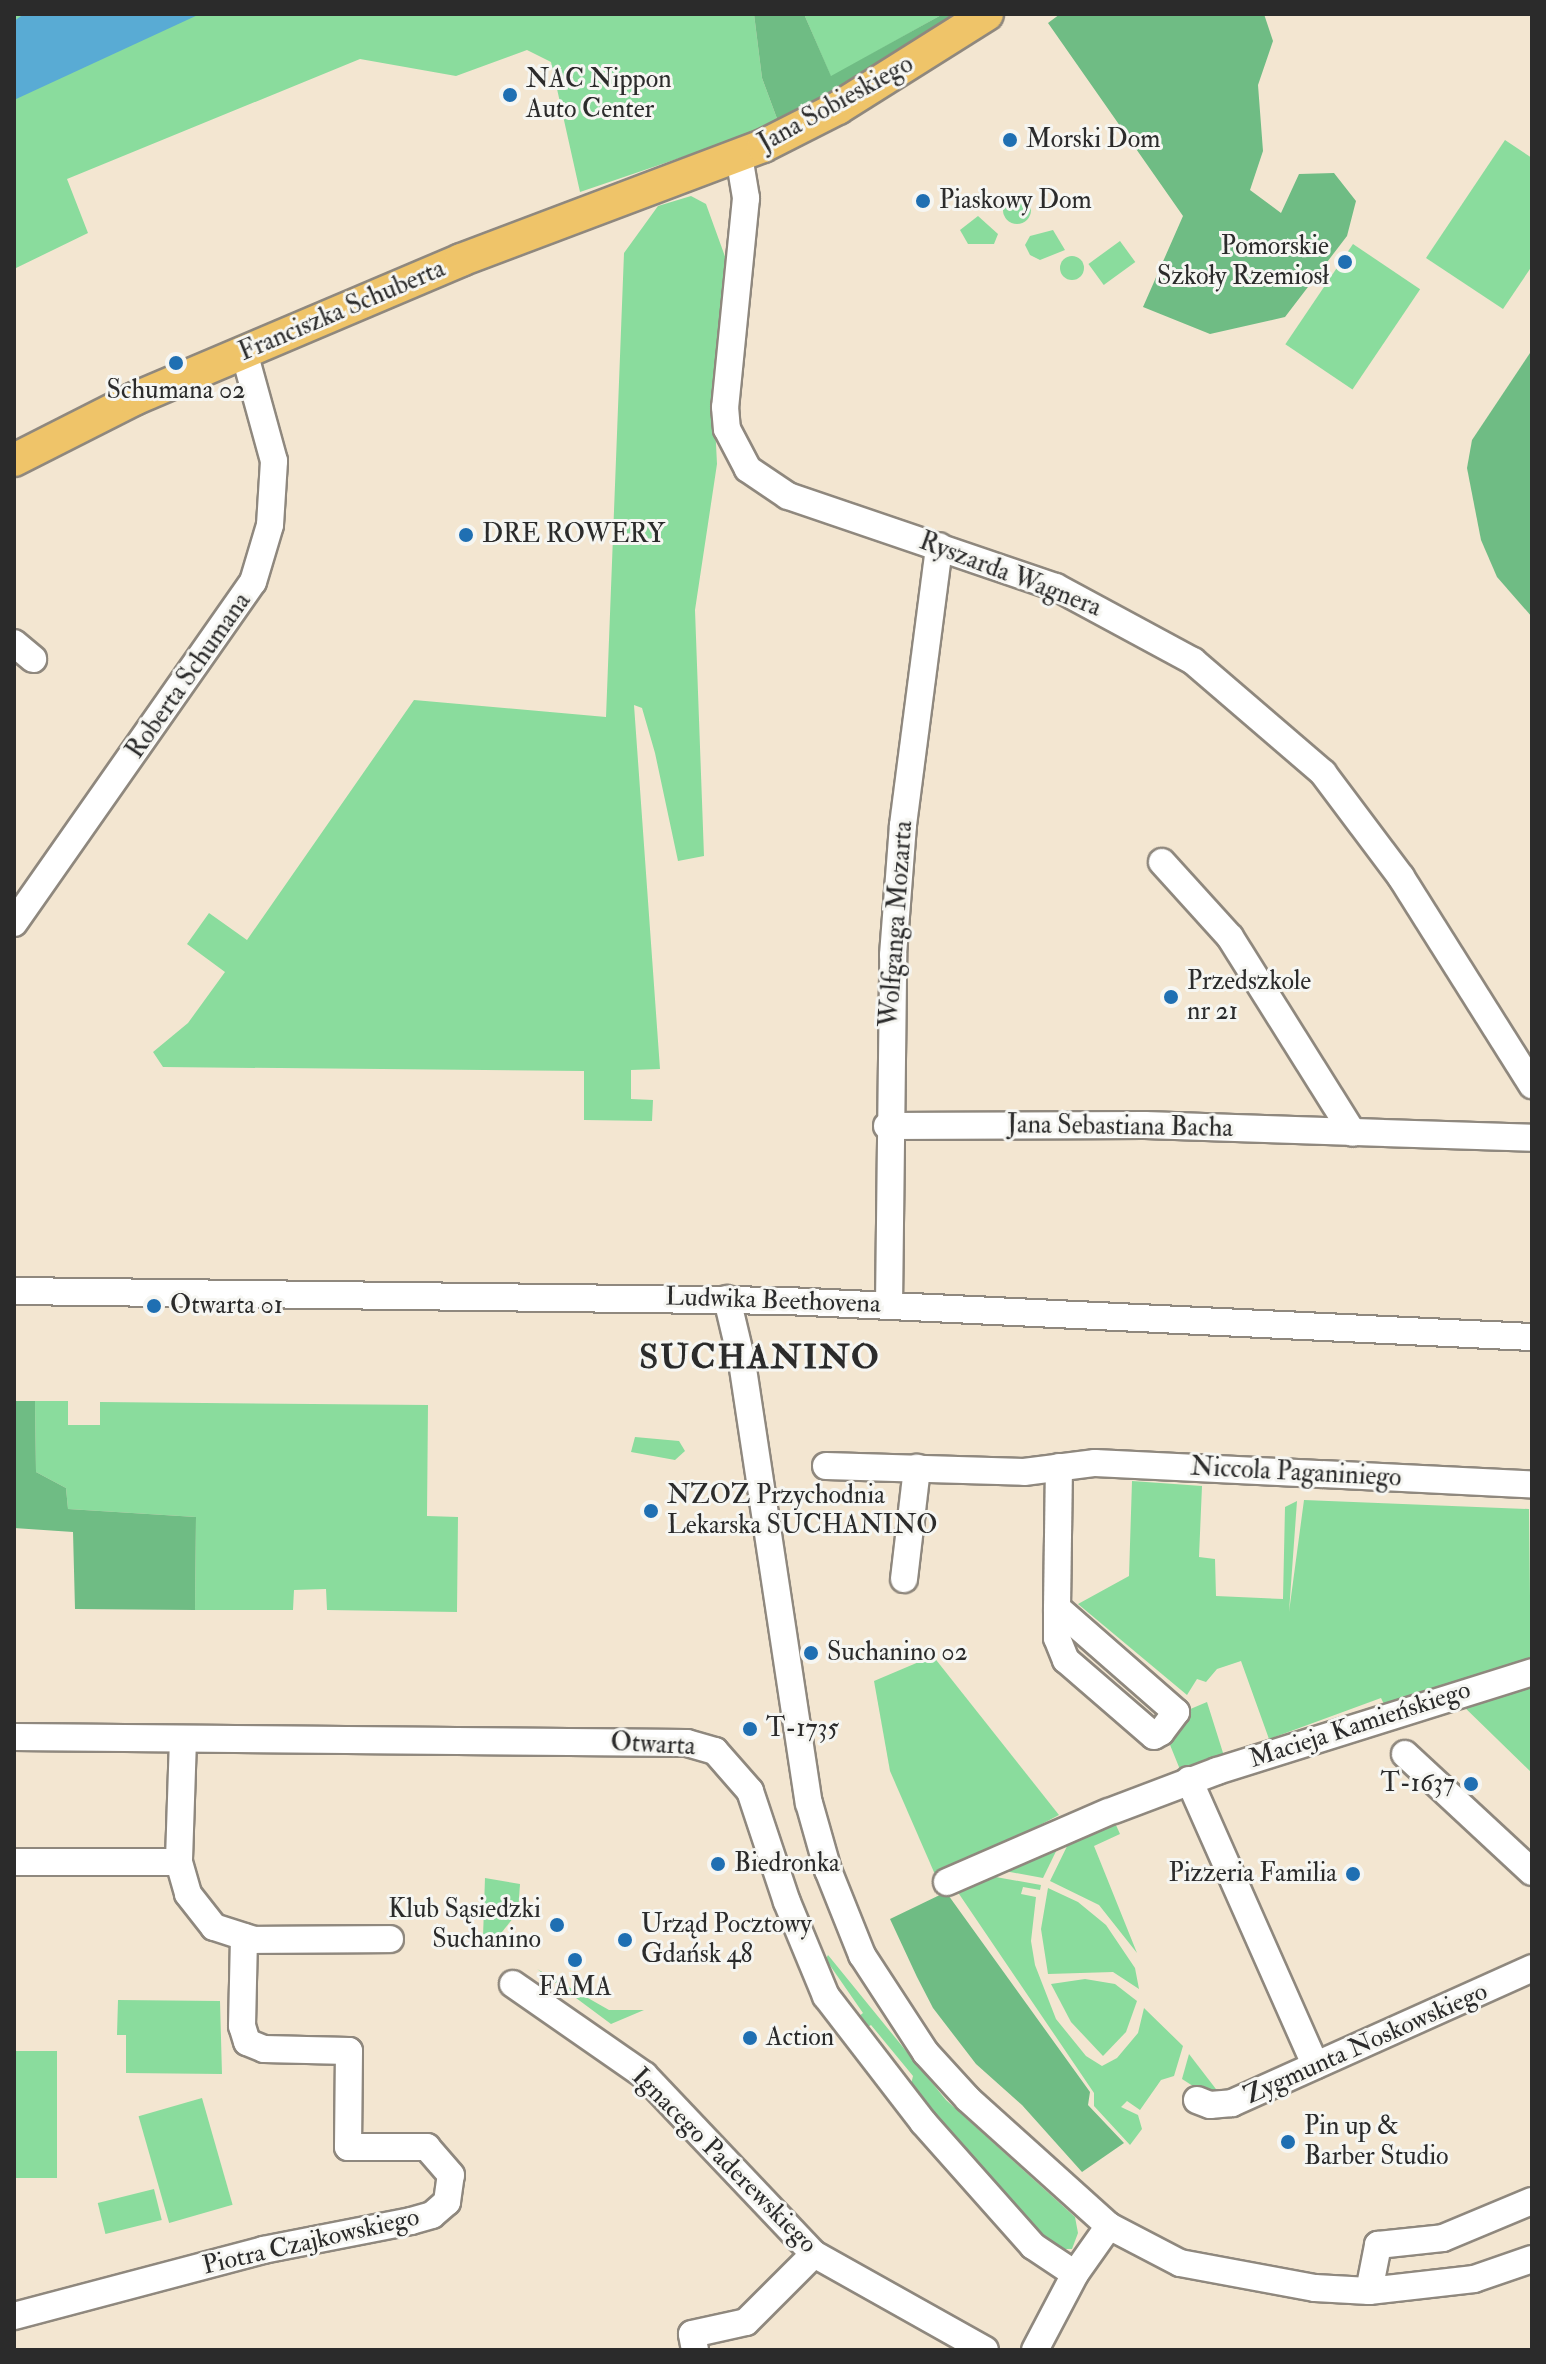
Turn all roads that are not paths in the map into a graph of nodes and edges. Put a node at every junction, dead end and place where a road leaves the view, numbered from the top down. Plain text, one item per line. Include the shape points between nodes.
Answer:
1 (987, 14) edge
2 (739, 156) junction
3 (678, 179) joint
4 (244, 352) junction
5 (14, 460) edge
6 (939, 546) junction
7 (1162, 862) dead end
8 (14, 923) edge
9 (1532, 1085) edge
10 (887, 1126) junction
11 (1353, 1133) junction
12 (1532, 1138) edge
13 (14, 1291) edge
14 (727, 1299) junction
15 (889, 1305) junction
16 (1532, 1337) edge
17 (826, 1466) dead end
18 (1059, 1467) junction
19 (917, 1468) junction
20 (1532, 1484) edge
21 (904, 1579) dead end
22 (1057, 1608) junction
23 (1532, 1672) edge
24 (14, 1737) edge
25 (183, 1739) junction
26 (1405, 1754) dead end
27 (1189, 1780) junction
28 (14, 1862) edge
29 (179, 1862) junction
30 (1531, 1869) edge
31 (947, 1882) dead end
32 (244, 1937) junction
33 (390, 1939) dead end
34 (1532, 1968) edge
35 (513, 1984) dead end
36 (1315, 2065) junction
37 (1197, 2100) dead end
38 (1532, 2201) edge
39 (1109, 2226) junction
40 (814, 2254) junction
41 (1532, 2259) edge
42 (1075, 2274) junction
43 (1369, 2291) junction
44 (14, 2316) edge
45 (695, 2350) edge
46 (985, 2350) edge
47 (1035, 2350) edge

1 - 2 main road, Jana Sobieskiego via 838,108
2 - 3 main road, Jana Sobieskiego
2 - 6 street, Ryszarda Wagnera via 746,198 725,407 737,454 762,482 788,496
3 - 4 main road, Franciszka Schuberta via 461,260
4 - 5 main road, Franciszka Schuberta via 134,399
4 - 8 street, Roberta Schumana via 274,461 270,525 253,582
6 - 9 street, Ryszarda Wagnera via 1056,587 1118,617 1193,661 1283,736 1323,773 1364,825
6 - 10 street, Wolfganga Mozarta via 903,825
7 - 11 street via 1230,937
10 - 11 street, Jana Sebastiana Bacha via 1145,1125
10 - 15 street, Wolfganga Mozarta
11 - 12 street, Jana Sebastiana Bacha
13 - 14 street, Ludwika Beethovena
14 - 15 street, Ludwika Beethovena
14 - 39 street via 742,1362 809,1803 856,1941 891,2005 926,2053 977,2108
15 - 16 street, Ludwika Beethovena
17 - 19 street, Niccola Paganiniego
18 - 19 street, Niccola Paganiniego via 1024,1472
18 - 20 street, Niccola Paganiniego via 1095,1463
18 - 22 street
19 - 21 street
22 - 22 street via 1176,1712 1154,1736 1066,1660 1057,1638
23 - 27 street, Macieja Kamieńskiego
24 - 25 street, Otwarta
25 - 29 street
25 - 42 street, Otwarta via 704,1745 730,1763 756,1804 787,1902 826,1996 923,2122 1013,2223 1053,2262
26 - 30 street, Macieja Kamieńskiego
27 - 31 street, Macieja Kamieńskiego
27 - 36 street
28 - 29 street
29 - 32 street via 199,1912 214,1927
32 - 33 street via 284,1942
32 - 44 street, Piotra Czajkowskiego via 242,2026 247,2042 264,2049 349,2051 348,2147 427,2147 451,2175 447,2202 432,2215 411,2221 263,2250
34 - 36 street, Zygmunta Noskowskiego
35 - 40 street, Ignacego Paderewskiego via 644,2075
36 - 37 street, Zygmunta Noskowskiego via 1232,2103
38 - 43 street via 1443,2238 1378,2245
39 - 42 street
39 - 43 street via 1140,2247 1205,2270
40 - 45 street via 746,2322 692,2334
40 - 46 street, Ignacego Paderewskiego
41 - 43 street via 1474,2279
42 - 47 street

